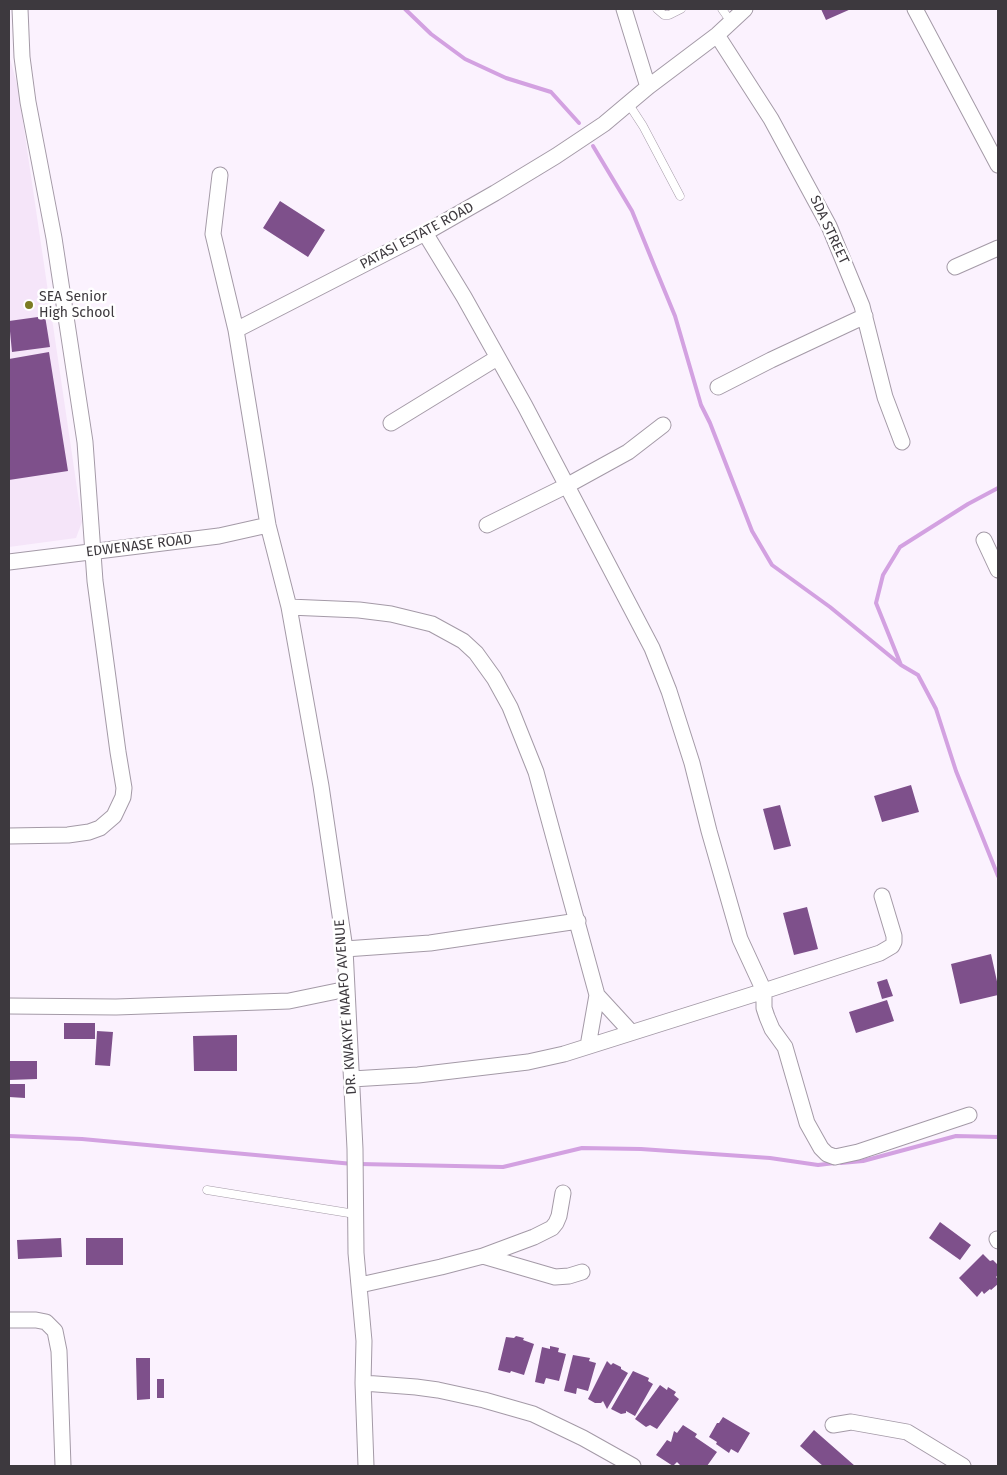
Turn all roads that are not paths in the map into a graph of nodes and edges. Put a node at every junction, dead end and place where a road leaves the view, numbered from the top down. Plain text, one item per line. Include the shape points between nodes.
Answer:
1 (20, 9) edge
2 (624, 9) edge
3 (657, 9) edge
4 (681, 9) edge
5 (722, 9) edge
6 (745, 9) edge
7 (914, 9) edge
8 (731, 22) junction
9 (717, 35) junction
10 (648, 87) junction
11 (628, 103) junction
12 (998, 164) edge
13 (220, 175) dead end
14 (680, 196) dead end
15 (425, 233) junction
16 (998, 248) edge
17 (955, 267) dead end
18 (865, 316) junction
19 (236, 330) junction
20 (497, 358) junction
21 (718, 387) dead end
22 (391, 423) dead end
23 (663, 425) dead end
24 (902, 442) dead end
25 (568, 485) junction
26 (487, 524) dead end
27 (268, 525) junction
28 (984, 540) dead end
29 (92, 552) junction
30 (9, 562) edge
31 (998, 570) edge
32 (289, 607) junction
33 (9, 836) edge
34 (882, 896) dead end
35 (578, 921) junction
36 (345, 949) junction
37 (347, 989) junction
38 (764, 991) junction
39 (597, 995) junction
40 (9, 1006) edge
41 (631, 1032) junction
42 (588, 1046) junction
43 (352, 1079) junction
44 (969, 1115) dead end
45 (207, 1190) dead end
46 (563, 1193) dead end
47 (355, 1214) junction
48 (483, 1256) junction
49 (582, 1272) dead end
50 (360, 1285) junction
51 (9, 1320) edge
52 (363, 1383) junction
53 (833, 1425) dead end
54 (63, 1466) edge
55 (366, 1466) edge
56 (633, 1466) edge
57 (963, 1466) edge

1 - 29 street via 28,102 54,238 85,442
2 - 10 street
3 - 4 lane via 669,15
5 - 8 lane
6 - 8 street, PATASI ESTATE ROAD
7 - 12 street
8 - 9 street, PATASI ESTATE ROAD
9 - 10 street, PATASI ESTATE ROAD
9 - 18 street, SDA STREET via 771,119 829,226
10 - 11 street, PATASI ESTATE ROAD
11 - 14 lane
11 - 15 street, PATASI ESTATE ROAD via 604,124 556,156
13 - 19 street via 212,234
15 - 19 street, PATASI ESTATE ROAD
15 - 20 street
16 - 17 street
18 - 21 street
18 - 24 street, SDA STREET via 885,397
19 - 27 street
20 - 22 street
20 - 25 street
23 - 25 street via 628,452
25 - 26 street
25 - 38 street via 652,648 669,691 736,924
27 - 29 street, EDWENASE ROAD via 219,536
27 - 32 street, DR. KWAKYE MAAFO AVENUE
28 - 31 street
29 - 30 street, EDWENASE ROAD
29 - 33 street via 124,788 122,797 114,816 89,832
32 - 35 street via 359,610 418,620 451,633 476,653 502,693 525,742
32 - 36 street, DR. KWAKYE MAAFO AVENUE via 322,786
34 - 38 street via 894,936 892,946 880,953
35 - 36 street via 430,943
35 - 39 street
36 - 37 street, DR. KWAKYE MAAFO AVENUE
37 - 40 street via 289,1001 116,1007
37 - 43 street, DR. KWAKYE MAAFO AVENUE
38 - 41 street
38 - 44 street via 767,1017 784,1048 807,1123 820,1148 827,1154 835,1157 858,1152
39 - 41 street
39 - 42 street
41 - 42 street
42 - 43 street via 528,1062
43 - 47 street, DR. KWAKYE MAAFO AVENUE
45 - 47 lane
46 - 48 street via 559,1216 552,1228
47 - 50 street, DR. KWAKYE MAAFO AVENUE
48 - 49 street via 555,1277
48 - 50 street
50 - 52 street, DR. KWAKYE MAAFO AVENUE
51 - 54 street via 46,1322 55,1331 59,1351
52 - 55 street, DR. KWAKYE MAAFO AVENUE
52 - 56 street via 438,1390 524,1412 558,1425
53 - 57 street via 851,1422 907,1432

